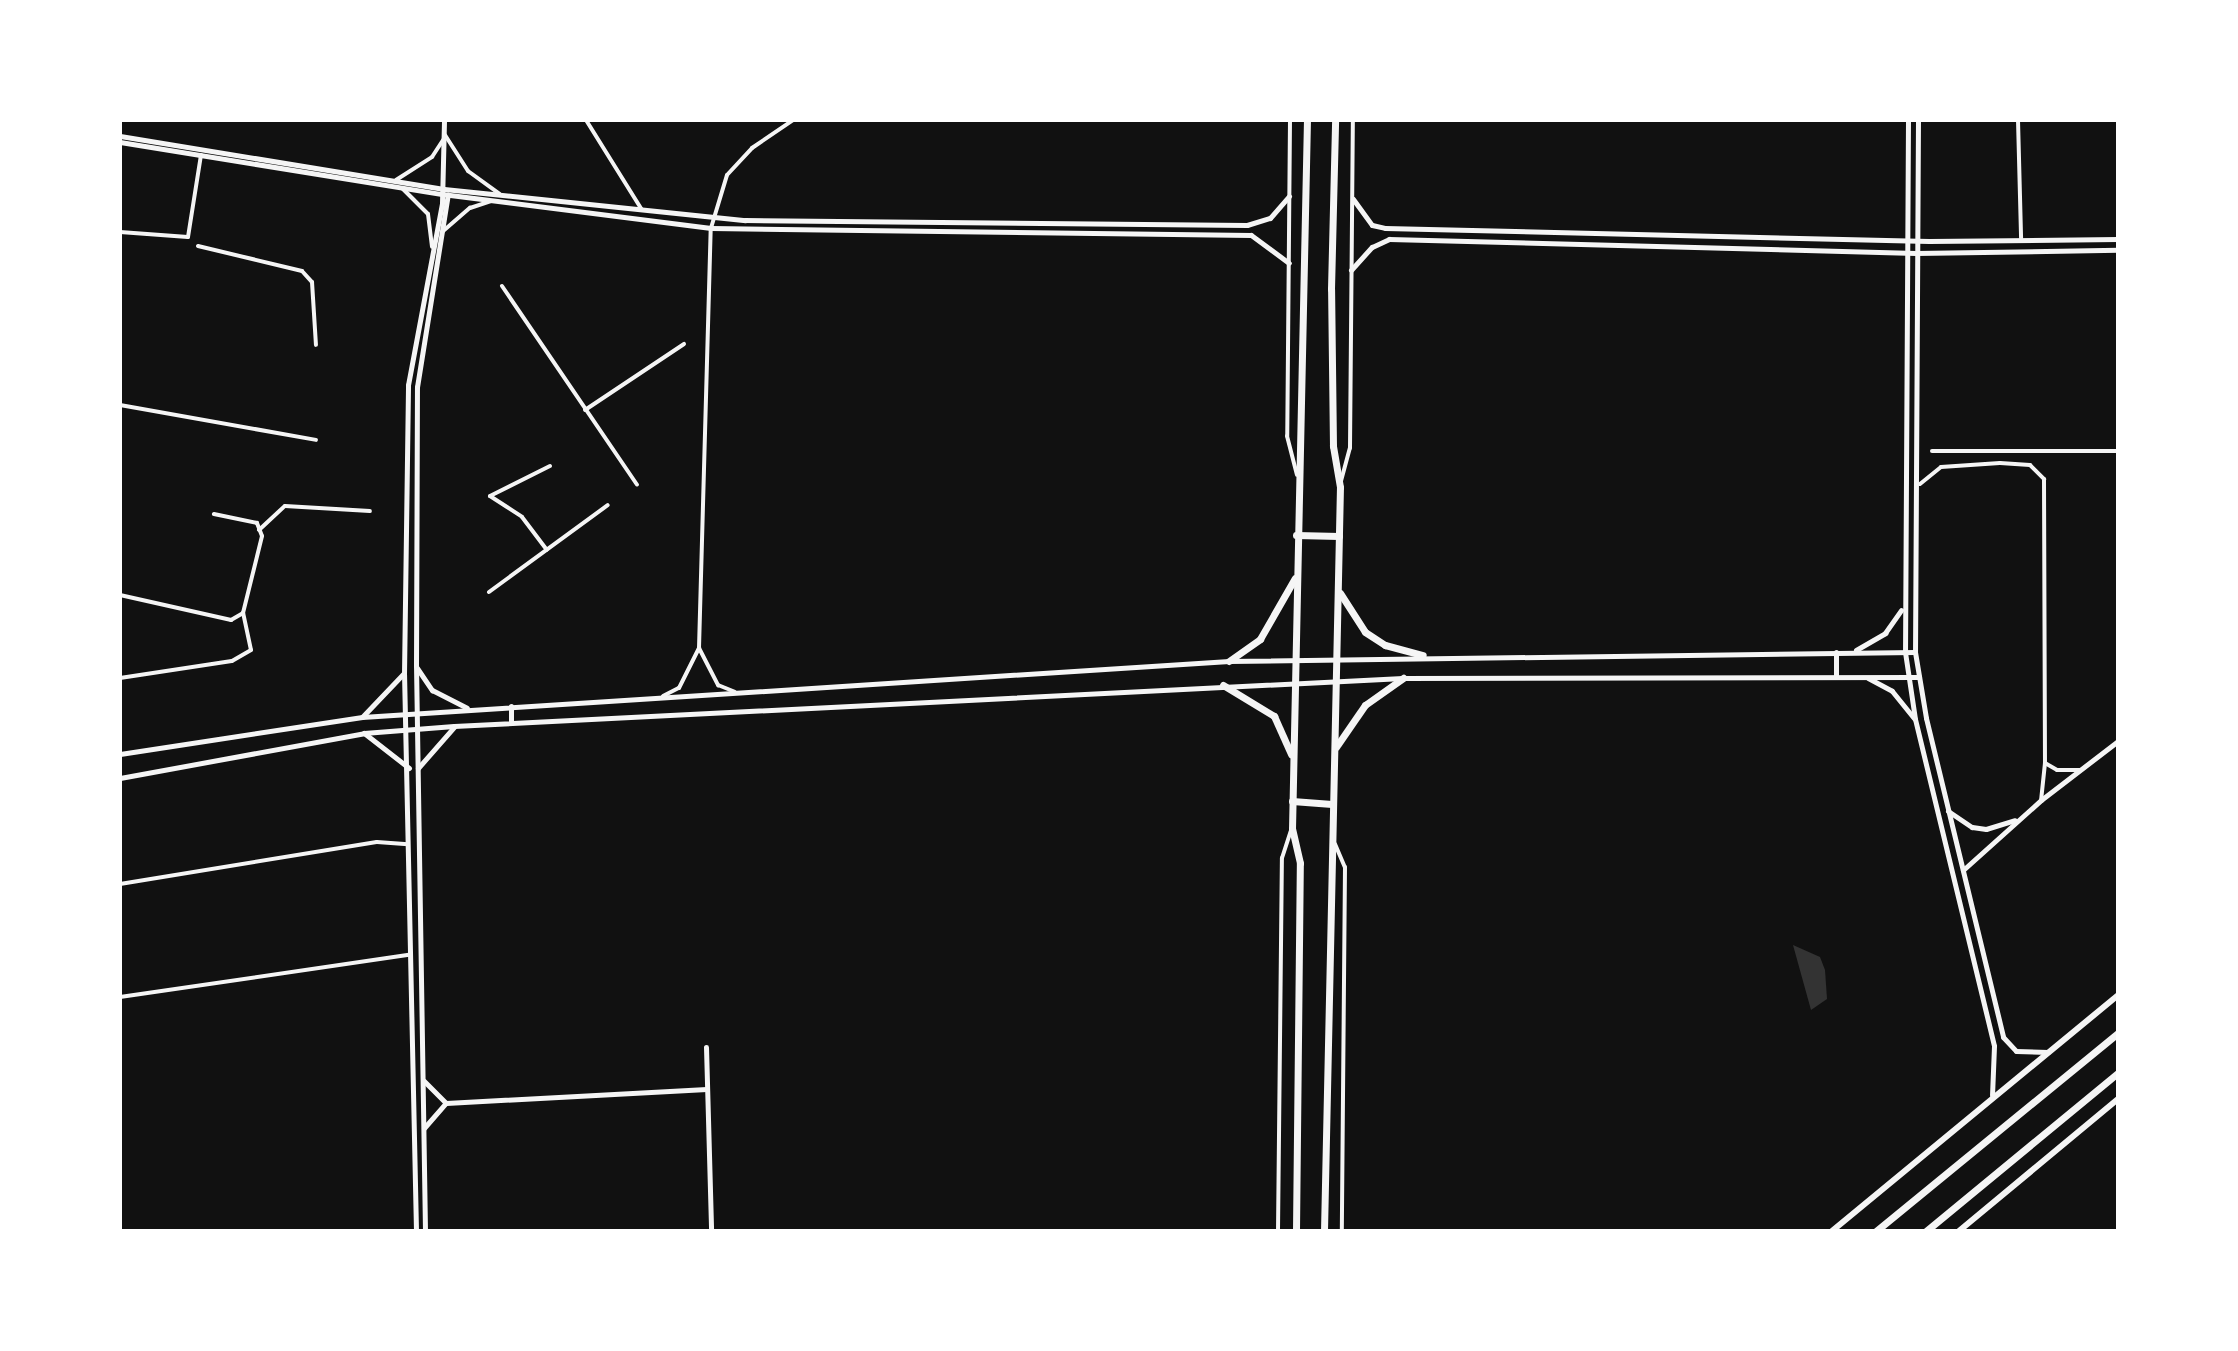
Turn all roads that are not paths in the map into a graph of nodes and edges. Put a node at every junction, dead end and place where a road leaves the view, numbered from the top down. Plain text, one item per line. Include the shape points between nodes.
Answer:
1 (444, 120) edge
2 (586, 120) edge
3 (793, 120) edge
4 (1290, 120) edge
5 (1307, 120) edge
6 (1335, 120) edge
7 (1353, 120) edge
8 (1908, 120) edge
9 (1918, 120) edge
10 (2018, 120) edge
11 (444, 136) junction
12 (120, 139) edge
13 (201, 155) junction
14 (394, 181) junction
15 (401, 188) junction
16 (446, 192) junction
17 (502, 196) junction
18 (1289, 196) junction
19 (1353, 199) junction
20 (492, 200) junction
21 (644, 212) junction
22 (715, 219) junction
23 (711, 228) junction
24 (120, 232) edge
25 (2021, 238) dead end
26 (2118, 239) edge
27 (435, 240) junction
28 (1908, 240) junction
29 (1916, 241) junction
30 (198, 246) dead end
31 (432, 247) junction
32 (2118, 250) edge
33 (1907, 253) junction
34 (1916, 253) junction
35 (1289, 263) junction
36 (1351, 270) junction
37 (502, 286) dead end
38 (684, 344) dead end
39 (316, 345) dead end
40 (120, 405) edge
41 (585, 410) junction
42 (316, 440) dead end
43 (1932, 451) dead end
44 (2118, 451) edge
45 (550, 466) dead end
46 (1297, 475) junction
47 (1920, 484) dead end
48 (637, 485) dead end
49 (1340, 487) junction
50 (608, 505) dead end
51 (370, 511) dead end
52 (214, 514) dead end
53 (259, 530) junction
54 (1296, 535) junction
55 (1339, 536) junction
56 (547, 550) junction
57 (1296, 576) junction
58 (1338, 590) junction
59 (489, 592) dead end
60 (120, 595) edge
61 (1901, 609) junction
62 (243, 613) junction
63 (699, 648) junction
64 (1836, 652) junction
65 (1851, 652) junction
66 (1905, 652) junction
67 (1915, 652) junction
68 (1423, 655) junction
69 (1337, 658) junction
70 (1295, 659) junction
71 (1229, 661) junction
72 (416, 666) junction
73 (404, 674) junction
74 (1836, 676) junction
75 (1864, 676) junction
76 (1909, 677) junction
77 (1919, 677) junction
78 (120, 678) edge
79 (1403, 678) junction
80 (1336, 680) junction
81 (1294, 682) junction
82 (1223, 685) junction
83 (735, 692) junction
84 (662, 697) junction
85 (511, 706) junction
86 (468, 709) junction
87 (406, 713) junction
88 (416, 713) junction
89 (362, 717) junction
90 (1915, 719) junction
91 (511, 723) junction
92 (454, 726) junction
93 (417, 729) junction
94 (364, 733) junction
95 (2118, 741) edge
96 (1334, 749) junction
97 (120, 754) edge
98 (1293, 759) junction
99 (2045, 763) junction
100 (409, 768) junction
101 (418, 768) junction
102 (2084, 769) junction
103 (120, 778) edge
104 (2041, 800) junction
105 (1292, 801) junction
106 (1332, 804) junction
107 (1948, 811) junction
108 (2020, 818) junction
109 (1292, 829) junction
110 (1331, 836) junction
111 (410, 844) junction
112 (1963, 871) junction
113 (120, 884) edge
114 (412, 955) junction
115 (2118, 995) edge
116 (120, 997) edge
117 (2118, 1033) edge
118 (706, 1047) dead end
119 (2049, 1052) junction
120 (2118, 1073) edge
121 (423, 1080) junction
122 (707, 1089) junction
123 (1992, 1095) junction
124 (2118, 1099) edge
125 (446, 1103) junction
126 (423, 1129) junction
127 (416, 1231) edge
128 (425, 1231) edge
129 (711, 1231) edge
130 (1278, 1231) edge
131 (1296, 1231) edge
132 (1324, 1231) edge
133 (1342, 1231) edge
134 (1832, 1231) edge
135 (1876, 1231) edge
136 (1926, 1231) edge
137 (1959, 1231) edge

1 - 11 street
2 - 21 street
3 - 22 street via 752,148 727,175
4 - 18 street
5 - 46 main road via 1304,438
6 - 49 main road via 1333,431
7 - 19 street
8 - 28 street
9 - 29 street
10 - 25 street
11 - 14 street via 432,157
11 - 16 street
11 - 17 street via 468,171
12 - 13 street
12 - 14 street
13 - 15 street
13 - 24 street via 188,237
14 - 16 street
15 - 16 street
15 - 31 street via 428,214
16 - 17 street
16 - 20 street
16 - 27 street
16 - 72 street via 417,387
17 - 21 street
18 - 22 street via 1270,218 1247,225
18 - 35 street
19 - 28 street via 1361,215 1385,228
19 - 36 street
20 - 23 street
20 - 27 street via 470,208
21 - 22 street
22 - 23 street
23 - 35 street via 1251,235
23 - 63 street
26 - 29 street
27 - 31 street
28 - 29 street
28 - 33 street
29 - 34 street
30 - 39 street via 302,271 312,282
31 - 73 street via 408,385
32 - 34 street
33 - 34 street
33 - 36 street via 1389,239 1372,247
33 - 61 street
34 - 67 street
35 - 46 street via 1287,436
36 - 49 street via 1350,448
37 - 41 street
38 - 41 street
40 - 42 street
41 - 48 street
43 - 44 street
45 - 56 street via 490,496 522,517
46 - 54 main road
47 - 99 street via 1941,467 2000,463 2030,465 2044,479
49 - 55 main road
50 - 56 street
51 - 53 street via 285,506
52 - 53 street via 257,523
53 - 62 street
54 - 55 main road
54 - 57 main road
55 - 58 main road
56 - 59 street
57 - 70 main road
57 - 71 main road via 1260,639
58 - 68 main road via 1365,632 1385,645
58 - 69 main road
60 - 62 street via 231,620
61 - 65 street via 1885,633
61 - 66 street
62 - 78 street via 251,650 232,661
63 - 83 street via 718,685
63 - 84 street via 679,688
64 - 65 street
64 - 68 street
64 - 74 street
65 - 66 street
66 - 67 street
66 - 76 street
67 - 77 street
68 - 69 street
69 - 70 street
69 - 80 main road
70 - 71 street
70 - 81 main road
71 - 83 street
72 - 86 street via 432,690
72 - 88 street
73 - 87 street
73 - 89 street
74 - 75 street
74 - 79 street
75 - 76 street
75 - 90 street via 1892,691
76 - 77 street
76 - 90 street
77 - 107 street
79 - 80 street
79 - 96 main road via 1365,705
80 - 81 street
80 - 96 main road
81 - 82 street
81 - 98 main road
82 - 91 street
82 - 98 main road via 1274,716
83 - 84 street
84 - 85 street
85 - 86 street
85 - 91 street
86 - 88 street
87 - 88 street
87 - 89 street
87 - 100 street
88 - 93 street
89 - 97 street
90 - 123 street via 1994,1046
91 - 92 street
92 - 93 street
92 - 101 street
93 - 94 street
93 - 101 street
94 - 100 street
94 - 103 street
95 - 102 street
96 - 106 main road
98 - 105 main road
99 - 102 street via 2057,770
99 - 104 street
100 - 111 street
101 - 121 street
102 - 104 street
104 - 108 street
105 - 106 main road
105 - 109 main road
106 - 110 main road
107 - 108 street via 1972,827 1986,829
107 - 112 street
108 - 112 street
109 - 130 street via 1282,858
109 - 131 main road via 1300,863
110 - 132 main road
110 - 133 street via 1345,867
111 - 113 street via 377,842
111 - 114 street
112 - 119 street via 2003,1037 2016,1051
114 - 116 street
114 - 127 street
115 - 119 main road
117 - 135 main road
118 - 122 street
119 - 123 main road
120 - 136 main road
121 - 125 street
121 - 126 street
122 - 125 street
122 - 129 street
123 - 134 main road
124 - 137 main road
125 - 126 street
126 - 128 street

